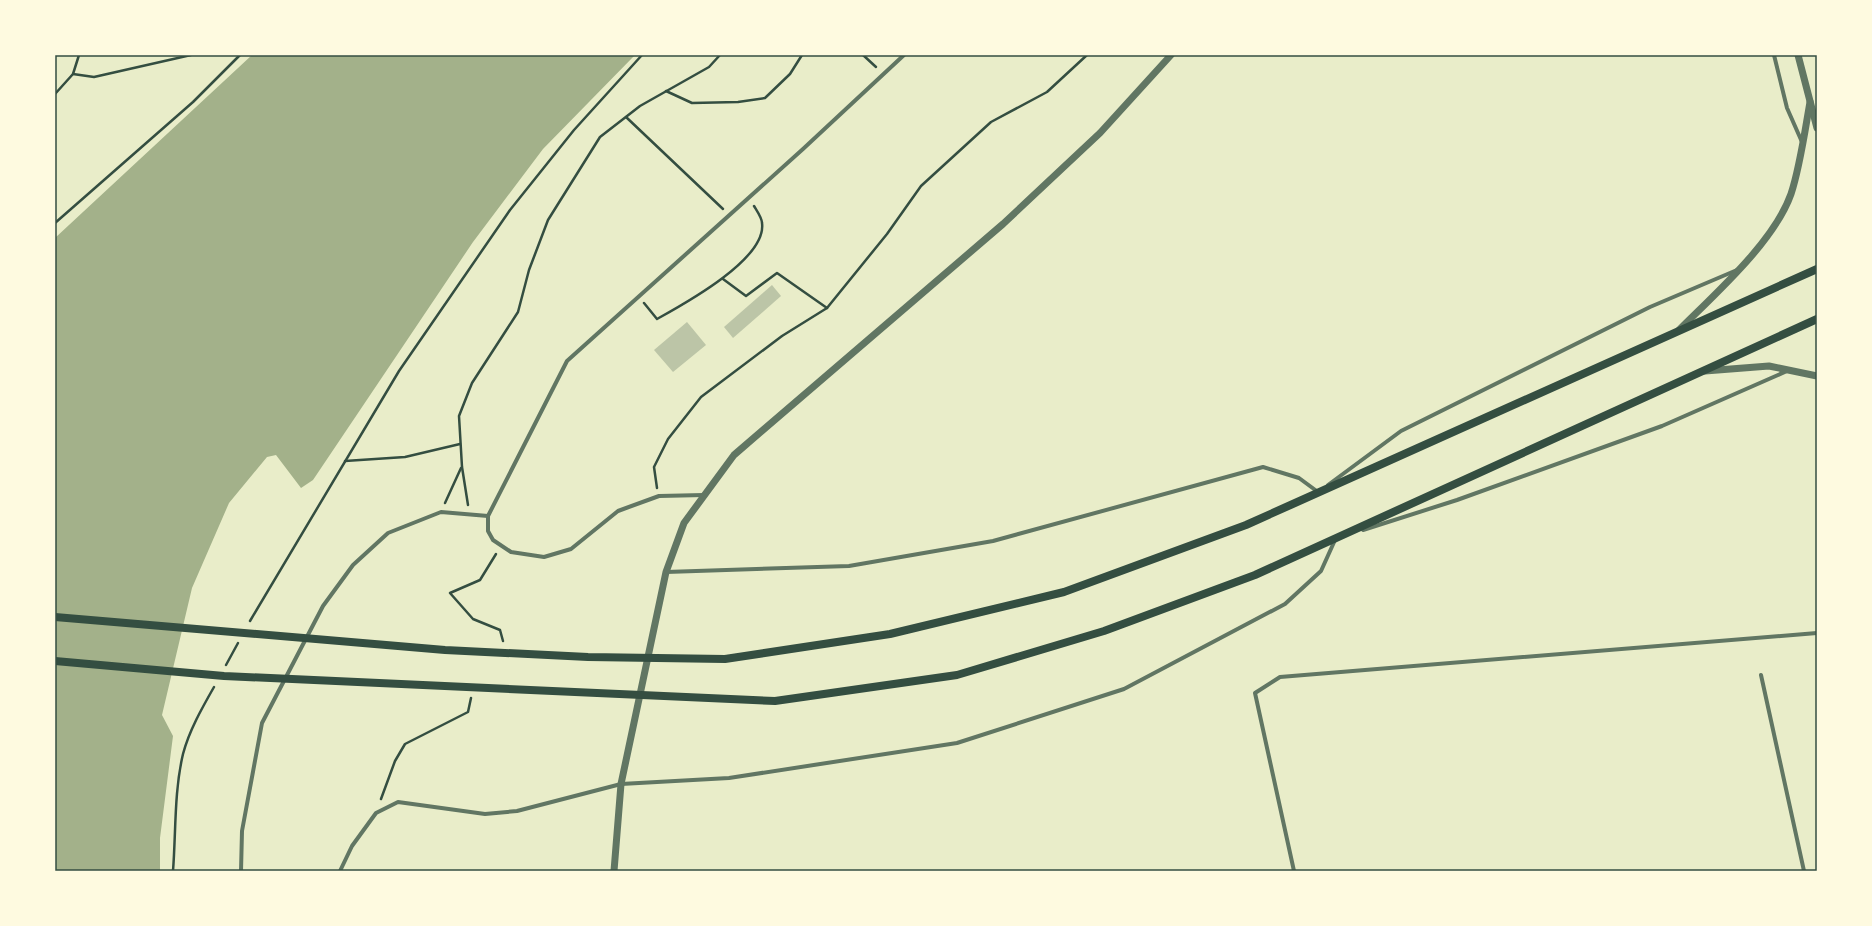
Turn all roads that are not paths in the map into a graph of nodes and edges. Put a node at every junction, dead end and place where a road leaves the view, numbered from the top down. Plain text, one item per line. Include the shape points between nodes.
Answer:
1 (904, 55) edge
2 (1171, 55) edge
3 (1774, 55) edge
4 (1798, 55) edge
5 (1810, 102) junction
6 (1817, 109) edge
7 (1817, 128) edge
8 (1802, 143) junction
9 (1739, 269) junction
10 (1817, 269) edge
11 (1817, 319) edge
12 (1677, 332) junction
13 (1790, 370) junction
14 (1701, 372) junction
15 (1817, 376) edge
16 (1317, 493) junction
17 (705, 495) junction
18 (488, 516) junction
19 (1335, 538) junction
20 (666, 572) junction
21 (55, 617) edge
22 (1817, 633) edge
23 (55, 661) edge
24 (1761, 675) dead end
25 (621, 784) junction
26 (241, 871) edge
27 (340, 871) edge
28 (614, 871) edge
29 (1294, 871) edge
30 (1804, 871) edge

1 - 18 street via 567,361
2 - 17 street via 1100,133 1003,224 734,455
3 - 8 street via 1788,108
4 - 5 street
5 - 6 street
5 - 7 street
5 - 8 street
8 - 9 street via 1791,194 1774,228
9 - 12 street
9 - 16 street via 1650,307 1400,431
10 - 12 main road
11 - 14 main road
12 - 16 main road
13 - 14 street via 1769,366
13 - 15 street
13 - 19 street via 1662,426 1457,500
14 - 19 main road
16 - 20 street via 1299,478 1263,467 993,541 857,565
16 - 21 main road via 1246,525 1064,592 890,634 725,658 596,657 437,650
17 - 18 street via 658,496 618,511 571,549 544,556 511,552 493,540 488,531
17 - 20 street via 684,523
18 - 26 street via 441,512 388,533 352,566 322,606 262,723 242,831
19 - 23 main road via 1255,575 1104,631 957,675 775,701 224,676
19 - 25 street via 1321,571 1285,604 1124,689 957,743 729,778
20 - 25 street
22 - 29 street via 1280,677 1255,694
24 - 30 street
25 - 27 street via 517,811 485,814 398,802 376,813 352,846
25 - 28 street

